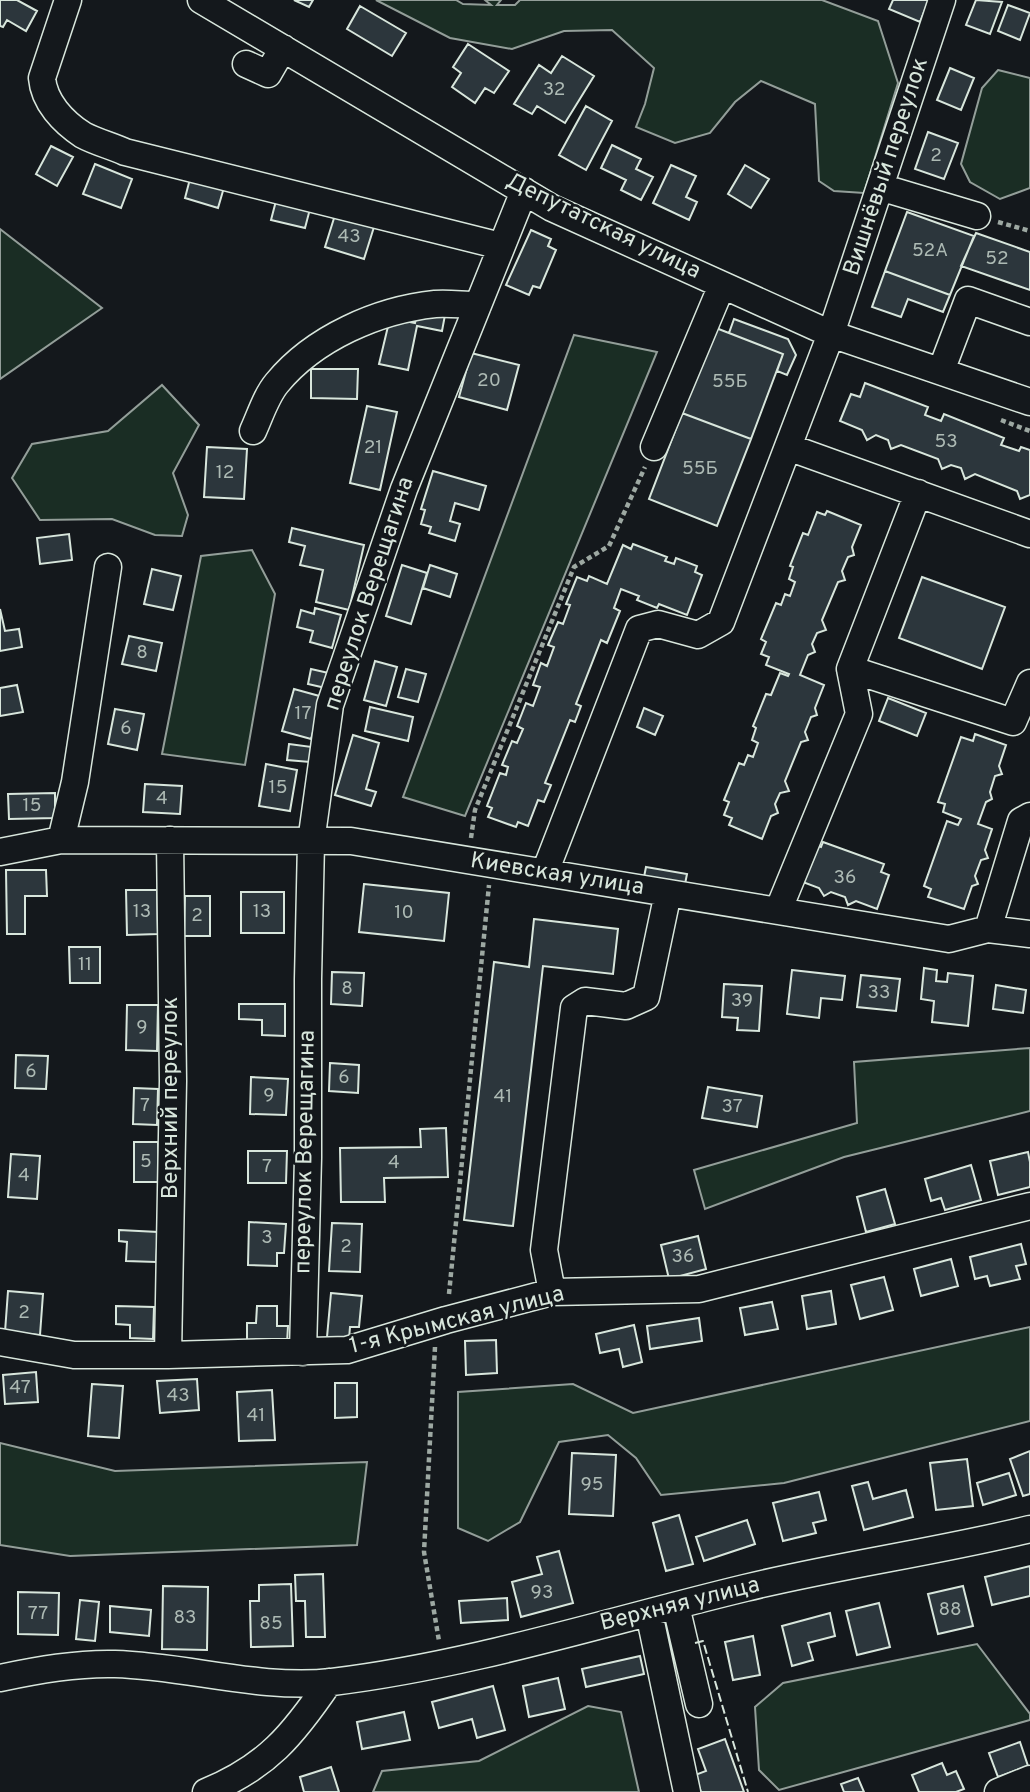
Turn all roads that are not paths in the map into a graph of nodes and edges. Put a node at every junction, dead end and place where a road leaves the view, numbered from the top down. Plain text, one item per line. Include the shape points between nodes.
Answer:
1 (68, 0) edge
2 (201, 0) edge
3 (942, 0) edge
4 (282, 48) junction
5 (246, 64) dead end
6 (880, 187) junction
7 (524, 191) junction
8 (977, 216) road end
9 (501, 246) junction
10 (722, 285) junction
11 (478, 305) junction
12 (1030, 322) edge
13 (831, 334) junction
14 (941, 371) junction
15 (1030, 402) edge
16 (253, 431) dead end
17 (654, 447) road end
18 (788, 447) junction
19 (918, 493) junction
20 (1030, 534) edge
21 (108, 567) dead end
22 (850, 669) junction
23 (1030, 683) edge
24 (1030, 816) edge
25 (61, 840) junction
26 (170, 840) junction
27 (311, 842) junction
28 (0, 852) edge
29 (545, 872) junction
30 (668, 893) junction
31 (778, 911) junction
32 (988, 929) junction
33 (1030, 933) edge
34 (1030, 1206) edge
35 (552, 1292) junction
36 (0, 1342) edge
37 (303, 1352) junction
38 (168, 1355) junction
39 (1030, 1528) edge
40 (676, 1606) junction
41 (649, 1613) junction
42 (0, 1678) edge
43 (329, 1682) junction
44 (699, 1704) dead end
45 (1030, 1779) edge
46 (206, 1792) edge
47 (687, 1792) edge
48 (998, 1792) edge

1 - 9 street via 42,78 43,91 52,107 83,135 125,152
2 - 4 street, Депутатская улица
3 - 6 street, Вишнёвый переулок
4 - 5 street via 268,74
4 - 7 street, Депутатская улица
6 - 8 street
6 - 13 street, Вишнёвый переулок
7 - 9 street, переулок Верещагина
7 - 10 street, Депутатская улица
9 - 11 street, переулок Верещагина
10 - 13 street, Депутатская улица
10 - 17 street
11 - 16 street via 435,304 387,313 342,333 306,355 276,384
11 - 27 street, переулок Верещагина via 404,489 330,705
12 - 14 street via 968,300
13 - 14 street, Депутатская улица
13 - 18 street, Вишнёвый переулок
14 - 15 street, Депутатская улица
18 - 19 street
18 - 29 street, Вишнёвый переулок via 721,622 698,635 658,624 639,629
19 - 20 street
19 - 22 street
21 - 25 street via 75,782
22 - 23 street via 1013,722
22 - 31 street via 859,714
24 - 32 street via 1021,821
25 - 26 street, Киевская улица
25 - 28 street, Киевская улица
26 - 27 street, Киевская улица
26 - 38 street, Верхний переулок via 173,1081
27 - 29 street, Киевская улица via 351,841
27 - 37 street, переулок Верещагина
29 - 30 street, Киевская улица
30 - 31 street, Киевская улица
30 - 35 street via 646,997 626,1006 585,1001 574,1008 544,1250
31 - 32 street, Киевская улица via 949,939
32 - 33 street, Киевская улица
34 - 35 street, 1-я Крымская улица via 699,1289
35 - 37 street, 1-я Крымская улица via 347,1350
36 - 38 street, 1-я Крымская улица via 74,1355
37 - 38 street, 1-я Крымская улица
39 - 40 street, Верхняя улица
40 - 41 street, Верхняя улица
40 - 44 street
41 - 43 street, Верхняя улица via 443,1663
41 - 47 street
42 - 43 street, Верхняя улица via 50,1668 115,1664 290,1683
43 - 46 street via 278,1748 254,1767
45 - 48 street

